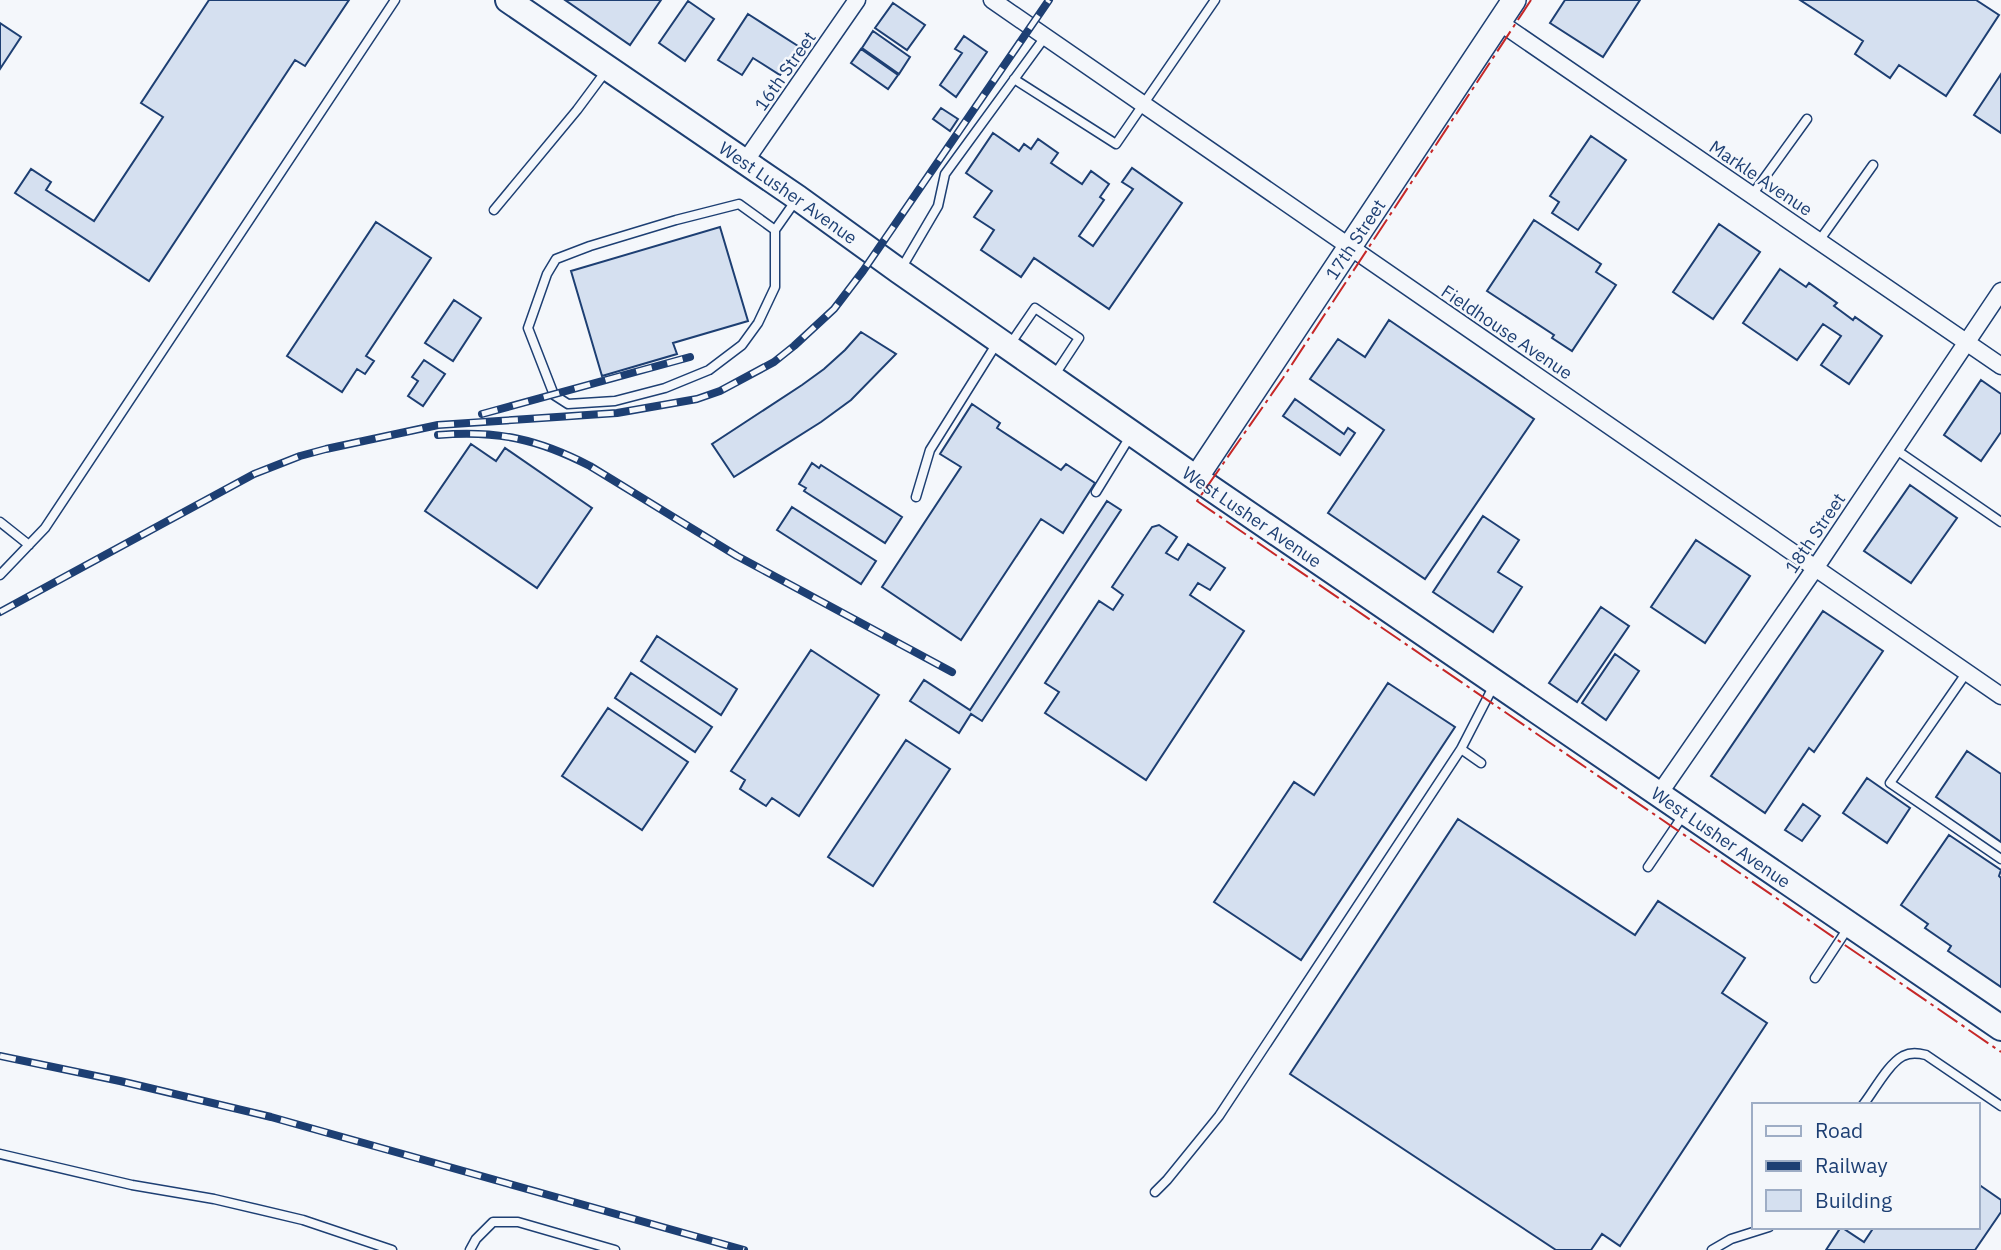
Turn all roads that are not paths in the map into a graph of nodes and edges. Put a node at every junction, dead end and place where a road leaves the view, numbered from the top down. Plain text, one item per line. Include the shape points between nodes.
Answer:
1 (395, 0) edge
2 (508, 0) edge
3 (857, 0) edge
4 (992, 0) edge
5 (1215, 0) edge
6 (1514, 0) edge
7 (1499, 22) junction
8 (1045, 37) junction
9 (607, 68) junction
10 (1014, 79) junction
11 (1144, 105) junction
12 (1807, 119) dead end
13 (744, 163) junction
14 (1873, 165) dead end
15 (1752, 195) junction
16 (798, 198) junction
17 (494, 210) dead end
18 (775, 230) junction
19 (1819, 241) junction
20 (1349, 247) junction
21 (899, 271) junction
22 (2001, 291) edge
23 (1967, 342) junction
24 (1003, 344) junction
25 (2001, 366) edge
26 (1052, 378) junction
27 (1132, 433) junction
28 (1895, 449) junction
29 (1196, 478) junction
30 (1096, 492) dead end
31 (916, 497) dead end
32 (0, 522) edge
33 (2001, 522) edge
34 (29, 545) junction
35 (1816, 567) junction
36 (0, 575) edge
37 (1967, 672) junction
38 (1496, 682) junction
39 (2001, 696) edge
40 (1461, 749) junction
41 (1482, 763) dead end
42 (1659, 794) junction
43 (1686, 812) junction
44 (2001, 859) edge
45 (1648, 867) dead end
46 (1850, 925) junction
47 (1815, 978) dead end
48 (2001, 1028) edge
49 (1864, 1103) edge
50 (2001, 1106) edge
51 (0, 1154) edge
52 (1155, 1192) dead end
53 (1763, 1229) edge
54 (392, 1250) edge
55 (470, 1250) edge
56 (615, 1250) edge
57 (1712, 1250) edge

1 - 34 lane via 45,528
2 - 9 main road, West Lusher Avenue
3 - 13 street, 16th Street
4 - 8 street, Fieldhouse Avenue
5 - 11 lane
6 - 7 street, 17th Street
7 - 15 street, Markle Avenue
7 - 20 street, 17th Street
8 - 10 lane
8 - 11 street, Fieldhouse Avenue
9 - 13 main road, West Lusher Avenue
9 - 17 lane
10 - 11 lane via 1115,144
10 - 21 lane via 944,174 938,206
11 - 20 street, Fieldhouse Avenue
12 - 15 lane
13 - 16 main road, West Lusher Avenue
14 - 19 lane
15 - 19 street, Markle Avenue
16 - 18 lane
16 - 21 main road, West Lusher Avenue
18 - 18 lane via 739,204 556,259 528,328 554,396 568,404 615,401 709,370 742,345 775,287
19 - 23 street, Markle Avenue
20 - 29 street, 17th Street
20 - 35 street, Fieldhouse Avenue
21 - 24 main road, West Lusher Avenue
22 - 23 street, 18th Street
23 - 25 street, Markle Avenue
23 - 28 street, 18th Street
24 - 26 main road, West Lusher Avenue
24 - 26 lane via 1035,308 1079,338
24 - 31 lane via 930,450
26 - 27 main road, West Lusher Avenue
27 - 29 main road, West Lusher Avenue
27 - 30 lane
28 - 33 lane
28 - 35 street, 18th Street
29 - 38 main road, West Lusher Avenue
32 - 34 lane
34 - 36 lane
35 - 37 street, Fieldhouse Avenue
35 - 42 street, 18th Street
37 - 39 street, Fieldhouse Avenue
37 - 44 lane via 1891,783
38 - 40 lane
38 - 42 main road, West Lusher Avenue
40 - 41 lane
40 - 52 lane via 1219,1116
42 - 43 main road, West Lusher Avenue
43 - 45 lane
43 - 46 main road, West Lusher Avenue
46 - 47 lane
46 - 48 main road, West Lusher Avenue
49 - 50 lane via 1893,1064 1914,1053 1926,1055
51 - 54 lane via 303,1220
53 - 57 lane
55 - 56 lane via 493,1222 518,1222

